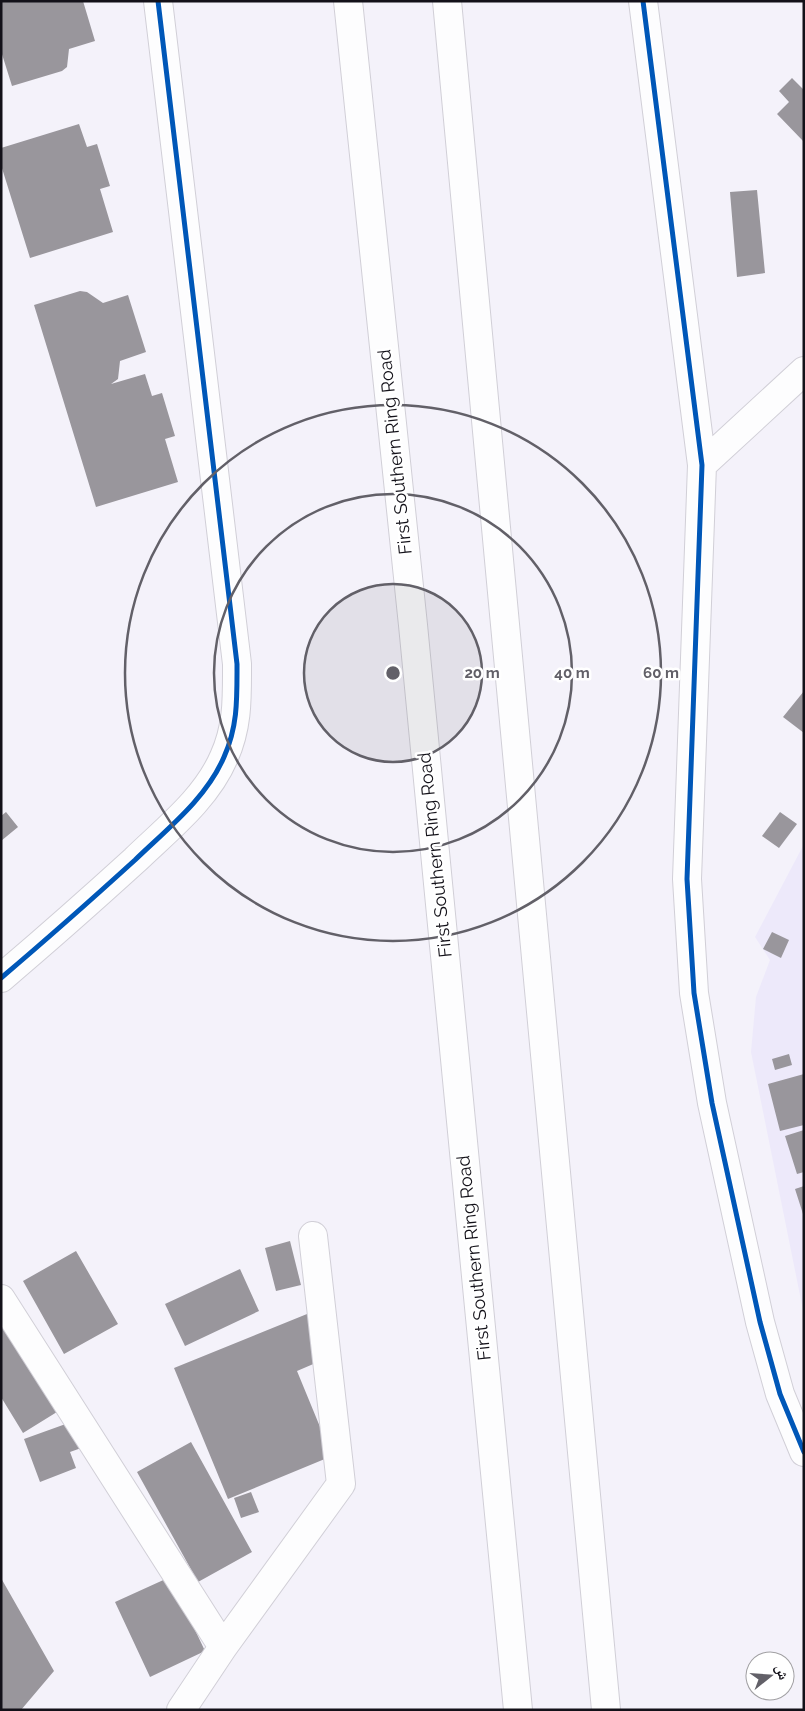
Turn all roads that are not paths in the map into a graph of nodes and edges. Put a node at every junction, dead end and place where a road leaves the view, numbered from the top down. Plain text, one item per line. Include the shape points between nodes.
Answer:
1 (158, 1) edge
2 (348, 1) edge
3 (447, 1) edge
4 (643, 1) edge
5 (804, 372) edge
6 (702, 466) junction
7 (1, 978) edge
8 (313, 1236) dead end
9 (1, 1299) edge
10 (804, 1452) edge
11 (222, 1647) junction
12 (181, 1710) edge
13 (518, 1710) edge
14 (606, 1710) edge

1 - 7 main road via 237,664 237,716 224,758 201,794 81,910
2 - 13 main road, First Southern Ring Road via 414,635
3 - 14 main road
4 - 6 main road
5 - 6 main road
6 - 10 main road via 687,879 694,993 712,1103 760,1322 780,1394
8 - 11 main road via 341,1484
9 - 11 main road
11 - 12 main road

